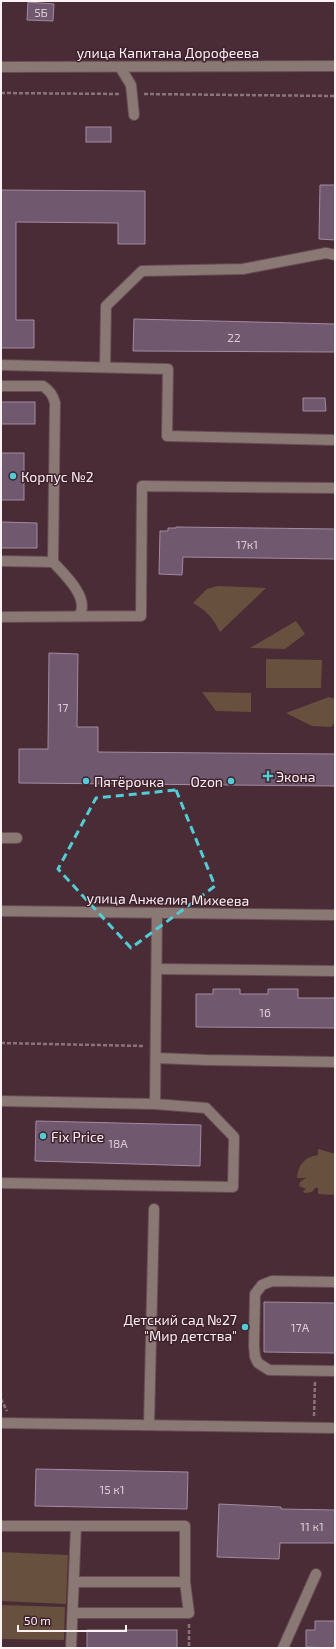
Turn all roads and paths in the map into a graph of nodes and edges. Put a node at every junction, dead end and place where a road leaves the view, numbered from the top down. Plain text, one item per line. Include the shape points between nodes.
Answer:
1 (120, 66) junction
2 (335, 66) edge
3 (1, 67) edge
4 (1, 93) edge
5 (132, 94) junction
6 (335, 96) edge
7 (134, 115) dead end
8 (335, 255) edge
9 (1, 365) edge
10 (105, 368) junction
11 (1, 386) edge
12 (335, 440) edge
13 (335, 488) edge
14 (1, 561) edge
15 (53, 562) junction
16 (77, 616) junction
17 (1, 617) edge
18 (1, 838) edge
19 (17, 838) dead end
20 (1, 911) edge
21 (157, 913) junction
22 (335, 915) edge
23 (157, 969) junction
24 (335, 971) edge
25 (1, 1043) edge
26 (156, 1047) junction
27 (156, 1058) junction
28 (335, 1062) edge
29 (1, 1101) edge
30 (155, 1104) junction
31 (1, 1183) edge
32 (154, 1209) dead end
33 (335, 1282) edge
34 (315, 1371) junction
35 (335, 1371) edge
36 (314, 1411) dead end
37 (1, 1423) edge
38 (149, 1425) junction
39 (335, 1428) edge
40 (1, 1526) edge
41 (76, 1526) junction
42 (316, 1574) dead end
43 (74, 1582) junction
44 (185, 1582) junction
45 (73, 1614) junction
46 (189, 1614) junction
47 (71, 1648) edge
48 (189, 1648) edge
49 (283, 1648) edge

1 - 2 street, улица Капитана Дорофеева
1 - 3 street, улица Капитана Дорофеева
1 - 5 street via 131,85
4 - 5 path
5 - 6 path
5 - 7 street
8 - 10 street via 326,253 243,269 142,271 106,306
9 - 10 street
10 - 12 street via 168,369 167,436
11 - 15 street via 43,386 54,398
13 - 16 street via 142,486 141,616
14 - 15 street
15 - 16 street via 78,591 81,612
16 - 17 street
18 - 19 street
20 - 21 street, улица Анжелия Михеева
21 - 22 street, улица Анжелия Михеева
21 - 23 street
23 - 24 street
23 - 26 street
25 - 26 path
26 - 27 street
27 - 28 street
27 - 30 street
29 - 30 street
30 - 31 street via 206,1108 234,1137 233,1187
32 - 38 street
33 - 34 street via 272,1281 262,1284 255,1294 254,1346 258,1362 269,1370
34 - 35 street
34 - 36 path
37 - 38 street
38 - 39 street
40 - 41 street
41 - 43 street
41 - 44 street via 185,1526
42 - 49 street
43 - 44 street
43 - 45 street
44 - 46 street
45 - 46 street
45 - 47 street
46 - 48 path

